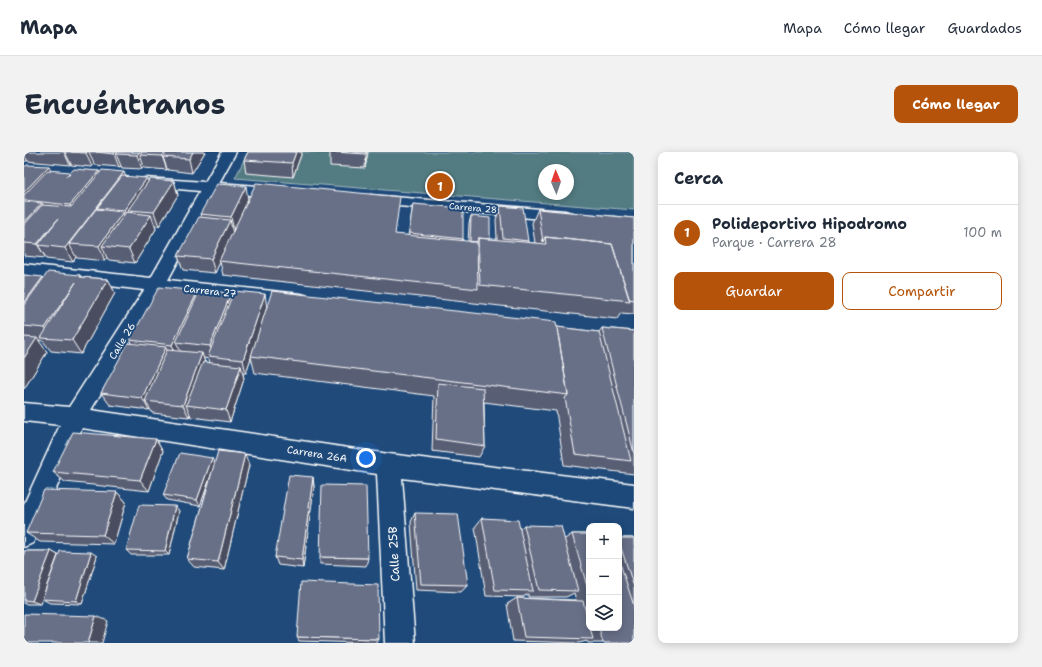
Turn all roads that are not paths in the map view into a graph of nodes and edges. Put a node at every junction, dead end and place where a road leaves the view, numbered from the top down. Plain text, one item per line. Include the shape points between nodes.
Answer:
1 (229, 152) edge
2 (133, 181) edge
3 (211, 187) junction
4 (297, 194) edge
5 (352, 198) edge
6 (579, 217) edge
7 (24, 270) edge
8 (156, 285) junction
9 (320, 303) edge
10 (24, 412) edge
11 (75, 417) junction
12 (389, 465) junction
13 (634, 496) edge
14 (24, 534) edge
15 (400, 643) edge

1 - 3 street, Calle 26
2 - 3 street
3 - 4 street
3 - 8 street, Calle 26
5 - 6 street, Carrera 28
7 - 8 street, Carrera 27
8 - 9 street, Carrera 27
8 - 11 street, Calle 26
10 - 11 street, Carrera 26A
11 - 12 street, Carrera 26A
11 - 14 street, Calle 26
12 - 13 street, Carrera 26A
12 - 15 street, Calle 25B

